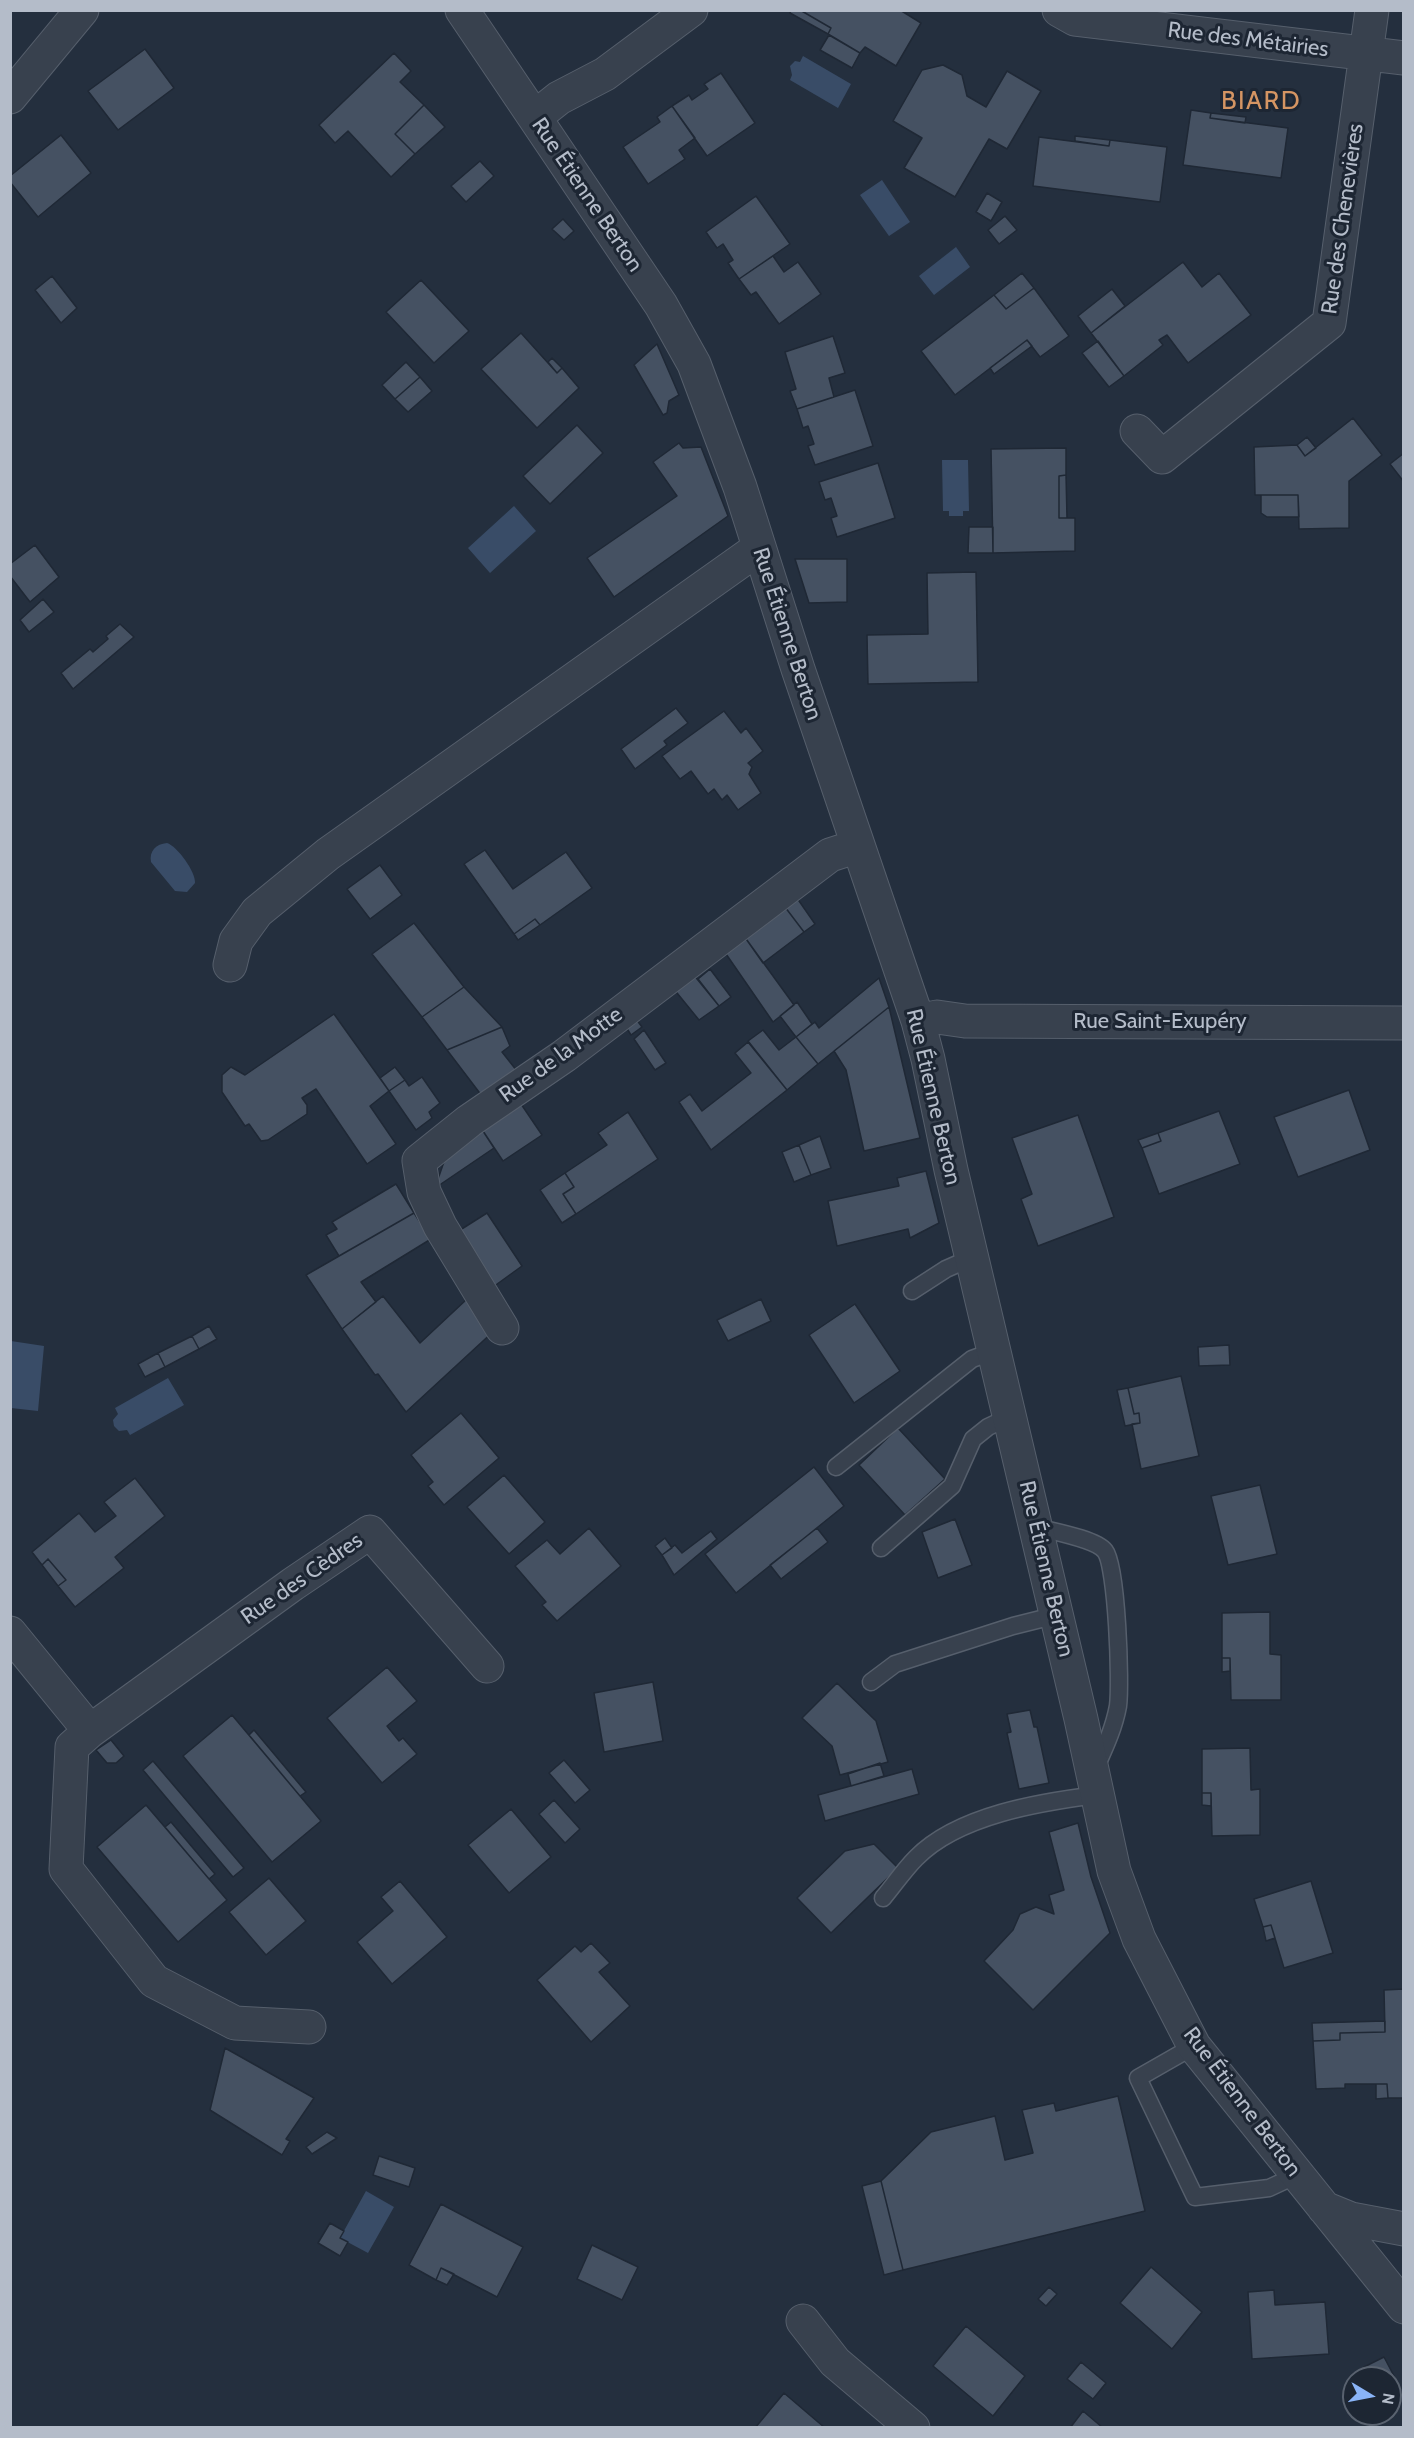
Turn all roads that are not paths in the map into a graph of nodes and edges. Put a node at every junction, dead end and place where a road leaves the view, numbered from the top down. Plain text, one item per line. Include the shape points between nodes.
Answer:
1 (82, 10) edge
2 (462, 10) edge
3 (691, 10) edge
4 (1059, 10) edge
5 (1372, 10) edge
6 (1366, 54) junction
7 (1404, 58) edge
8 (10, 97) edge
9 (535, 117) junction
10 (1137, 431) dead end
11 (759, 548) junction
12 (858, 846) junction
13 (230, 965) dead end
14 (918, 1021) junction
15 (1404, 1023) edge
16 (971, 1258) junction
17 (912, 1291) dead end
18 (502, 1328) dead end
19 (994, 1351) junction
20 (1011, 1416) junction
21 (836, 1467) dead end
22 (1036, 1527) junction
23 (881, 1548) dead end
24 (1057, 1615) junction
25 (10, 1634) edge
26 (487, 1666) dead end
27 (871, 1682) dead end
28 (90, 1731) junction
29 (1095, 1784) junction
30 (883, 1898) dead end
31 (309, 2027) dead end
32 (1194, 2046) junction
33 (1296, 2175) junction
34 (1323, 2207) junction
35 (1404, 2229) edge
36 (1404, 2307) edge
37 (803, 2321) dead end
38 (913, 2427) edge

1 - 8 street
2 - 9 street, Rue Étienne Berton
3 - 9 street via 605,74 559,98
4 - 6 street, Rue des Métairies via 1076,19
5 - 6 street, Rue des Chenevières
6 - 7 street, Rue des Métairies
6 - 10 street, Rue des Chenevières via 1329,323 1162,457
9 - 11 street, Rue Étienne Berton via 662,305 694,364
11 - 12 street, Rue Étienne Berton
11 - 13 street via 328,854 258,912 236,941
12 - 14 street, Rue Étienne Berton
12 - 18 street, Rue de la Motte via 830,855 419,1161 424,1192 436,1217
14 - 15 street, Rue Saint-Exupéry via 937,1017 965,1021
14 - 16 street, Rue Étienne Berton
16 - 17 lane
16 - 19 street, Rue Étienne Berton
19 - 20 street, Rue Étienne Berton
19 - 21 lane via 972,1359
20 - 22 street, Rue Étienne Berton
20 - 23 lane via 973,1439 952,1486
22 - 24 street, Rue Étienne Berton
22 - 29 lane via 1090,1542 1105,1550 1111,1563 1116,1598 1118,1705
24 - 27 lane via 895,1664
24 - 29 street, Rue Étienne Berton
25 - 28 street
26 - 28 street, Rue des Cèdres via 370,1532
28 - 31 street, Rue des Cèdres via 72,1747 66,1869 154,1981 235,2023
29 - 30 lane via 1010,1810 935,1842 916,1858
29 - 32 street, Rue Étienne Berton via 1114,1871 1139,1939
32 - 33 street, Rue Étienne Berton
32 - 33 lane via 1138,2078 1195,2197 1269,2188
33 - 34 street, Rue Étienne Berton
34 - 35 street, Rue Étienne Berton via 1351,2219
34 - 36 street, Rue Étienne Berton
37 - 38 street via 835,2362

